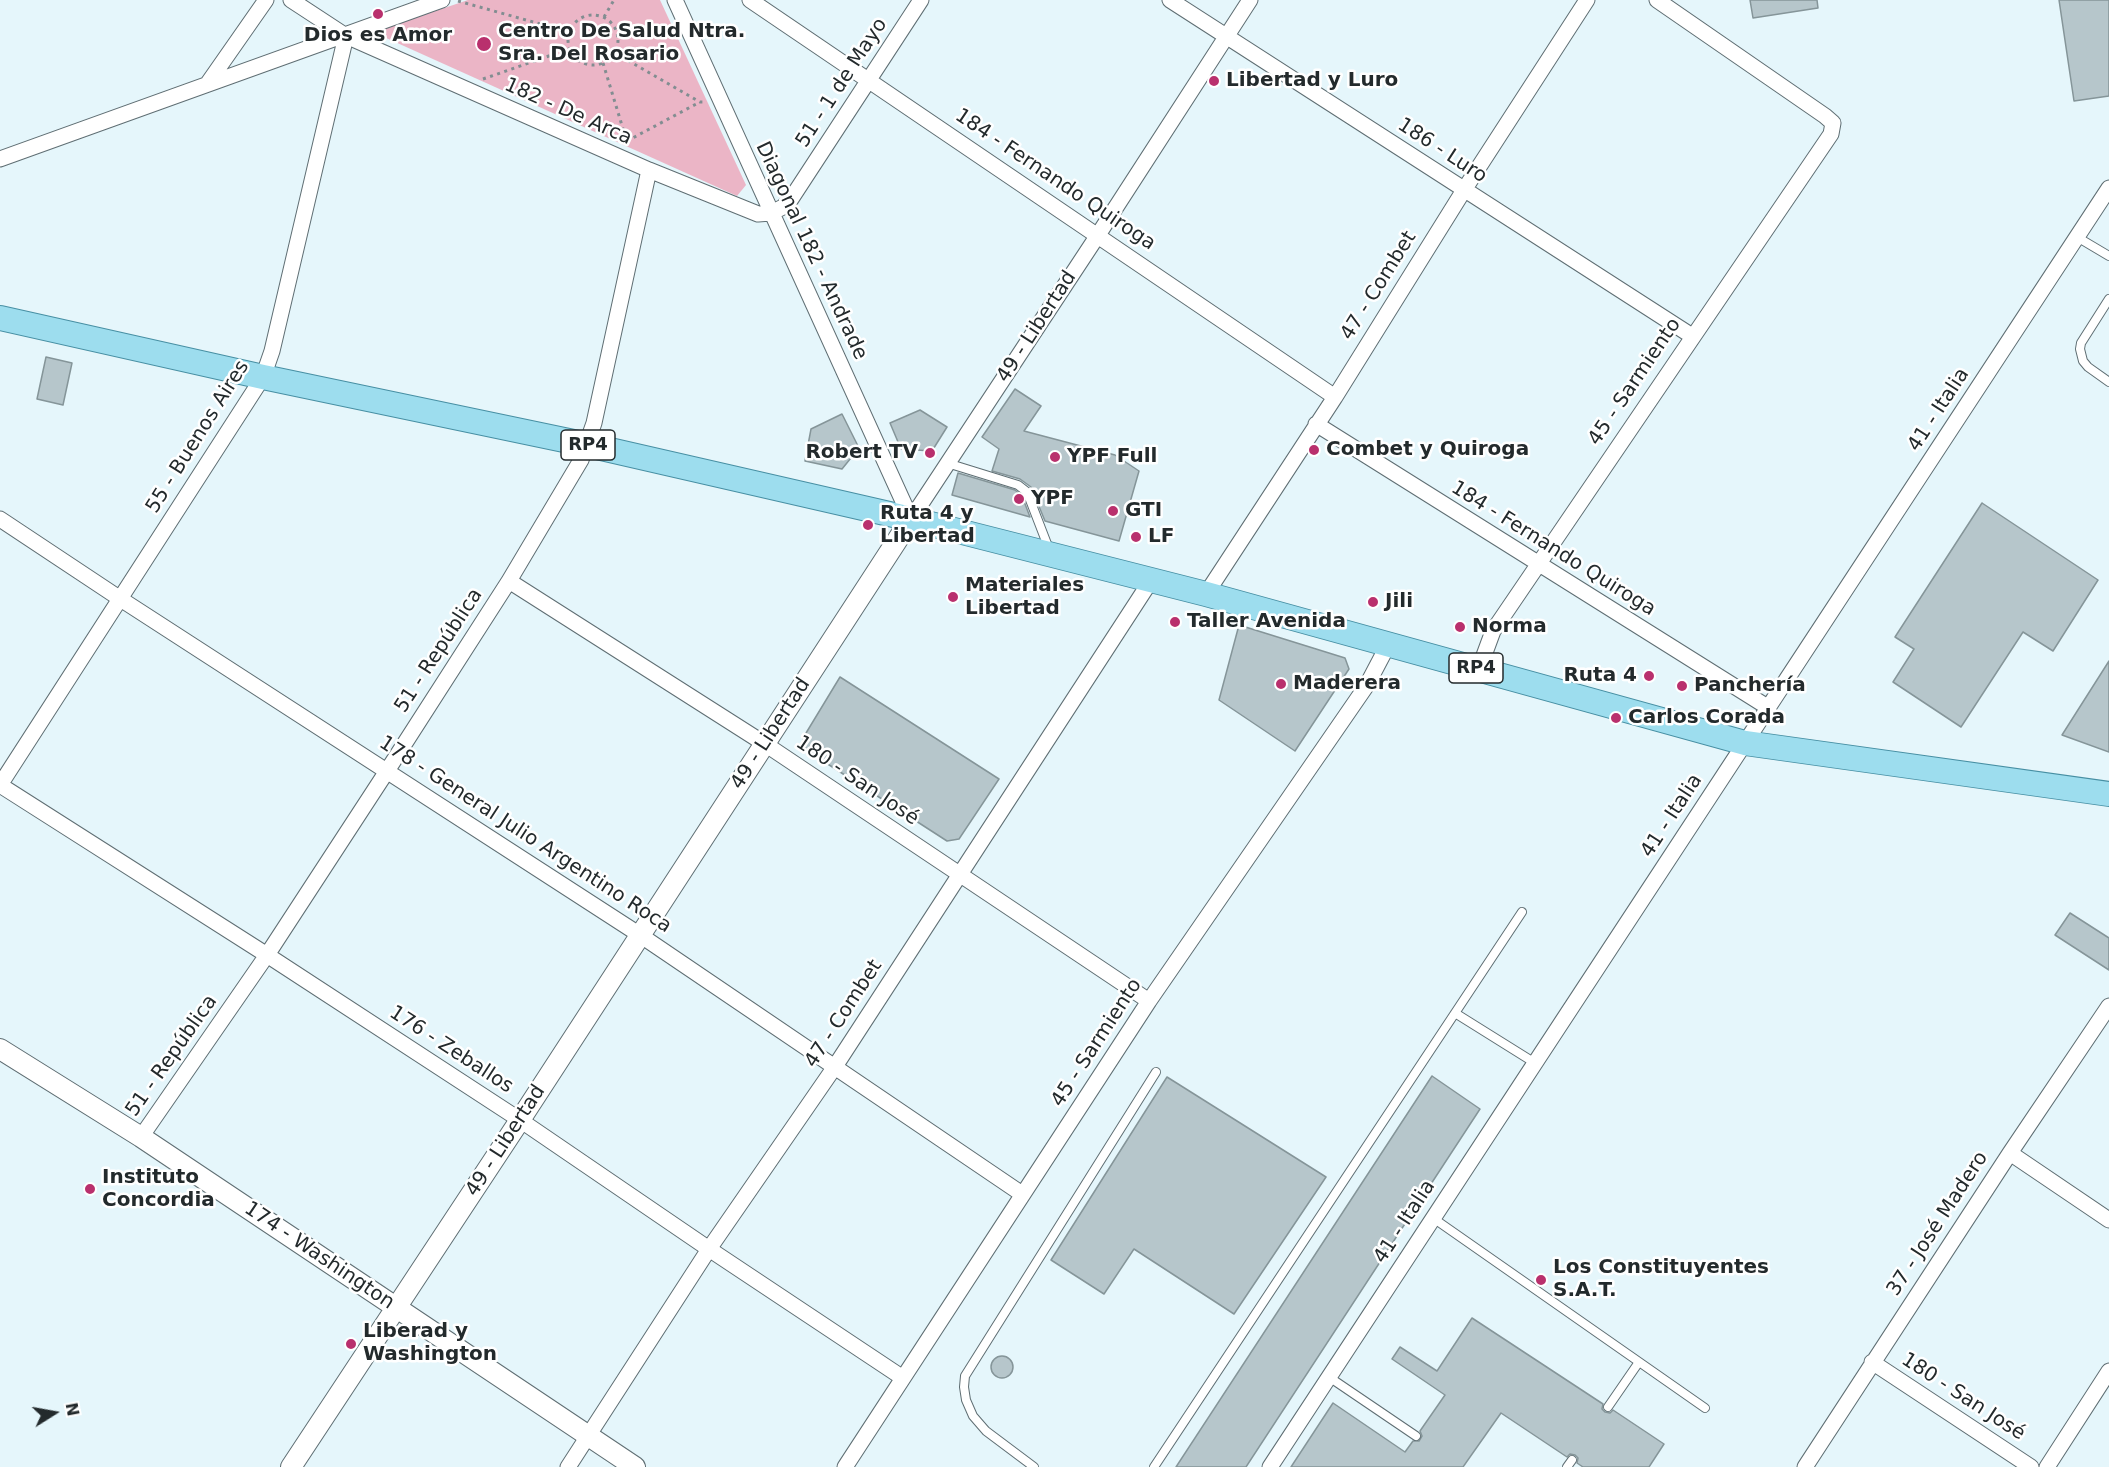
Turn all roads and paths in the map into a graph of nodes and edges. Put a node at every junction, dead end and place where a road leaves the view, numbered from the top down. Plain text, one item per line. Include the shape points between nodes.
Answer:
1 (266, 0) edge
2 (291, 0) edge
3 (442, 0) edge
4 (456, 0) edge
5 (614, 0) edge
6 (675, 0) edge
7 (750, 0) edge
8 (921, 0) edge
9 (1170, 0) edge
10 (1250, 0) edge
11 (1587, 0) edge
12 (1657, 0) edge
13 (604, 17) junction
14 (569, 32) junction
15 (345, 36) junction
16 (1227, 38) junction
17 (569, 49) junction
18 (615, 53) junction
19 (603, 63) junction
20 (870, 79) junction
21 (208, 83) junction
22 (460, 87) junction
23 (700, 102) junction
24 (721, 104) junction
25 (627, 141) junction
26 (0, 159) edge
27 (634, 163) junction
28 (649, 170) junction
29 (2109, 188) edge
30 (1464, 190) junction
31 (771, 213) junction
32 (1098, 235) junction
33 (2077, 237) junction
34 (2109, 256) edge
35 (2109, 299) edge
36 (0, 318) edge
37 (1692, 336) junction
38 (263, 377) junction
39 (2109, 382) edge
40 (1335, 397) junction
41 (1316, 424) junction
42 (588, 446) junction
43 (947, 464) junction
44 (0, 519) edge
45 (911, 519) junction
46 (1051, 556) junction
47 (1538, 564) junction
48 (509, 582) junction
49 (1150, 582) junction
50 (1206, 594) junction
51 (119, 598) junction
52 (1388, 645) junction
53 (1479, 669) junction
54 (1769, 708) junction
55 (1745, 743) junction
56 (765, 744) junction
57 (387, 771) junction
58 (0, 785) edge
59 (2109, 794) edge
60 (960, 874) junction
61 (1522, 912) dead end
62 (640, 934) junction
63 (267, 955) junction
64 (1149, 1002) junction
65 (2109, 1006) edge
66 (1455, 1013) junction
67 (0, 1049) edge
68 (1535, 1063) junction
69 (834, 1068) junction
70 (1156, 1072) dead end
71 (520, 1120) junction
72 (141, 1137) junction
73 (2010, 1153) junction
74 (1022, 1194) junction
75 (1433, 1218) junction
76 (2109, 1220) edge
77 (709, 1249) junction
78 (396, 1306) junction
79 (1639, 1362) junction
80 (1872, 1362) junction
81 (2109, 1371) edge
82 (1329, 1377) junction
83 (903, 1378) junction
84 (1608, 1407) dead end
85 (1705, 1408) dead end
86 (589, 1436) junction
87 (1416, 1436) dead end
88 (291, 1467) edge
89 (568, 1467) edge
90 (635, 1467) edge
91 (845, 1467) edge
92 (1034, 1467) edge
93 (1154, 1467) edge
94 (1270, 1467) edge
95 (1805, 1467) edge
96 (2031, 1467) edge
97 (2048, 1467) edge

1 - 21 street
2 - 15 street, 182 - De Arca
3 - 15 street
4 - 14 path
5 - 13 path
6 - 24 street, Diagonal 182 - Andrade
7 - 20 street, 184 - Fernando Quiroga
8 - 20 street, 51 - 1 de Mayo
9 - 16 street, 186 - Luro
10 - 16 street, 49 - Libertad
11 - 30 street, 47 - Combet
12 - 37 street, 45 - Sarmiento via 1833,123 1831,134
13 - 14 path via 579,19
13 - 18 path via 616,29
14 - 17 path
15 - 21 street
15 - 22 street, 182 - De Arca
15 - 38 street, 55 - Buenos Aires
16 - 30 street, 186 - Luro
16 - 32 street, 49 - Libertad
17 - 19 path via 587,65
17 - 22 path
18 - 19 path
18 - 23 path
19 - 25 path
20 - 31 street, 51 - 1 de Mayo via 791,198
20 - 32 street, 184 - Fernando Quiroga
21 - 26 street
22 - 27 street, 182 - De Arca
23 - 24 path
23 - 25 path
24 - 31 street, Diagonal 182 - Andrade
25 - 27 path
27 - 28 street, 182 - De Arca
28 - 31 street, 182 - De Arca via 745,210
28 - 42 street, 51 - República
29 - 33 street, 41 - Italia
30 - 37 street, 186 - Luro
30 - 40 street, 47 - Combet
31 - 45 street, Diagonal 182 - Andrade
32 - 40 street, 184 - Fernando Quiroga
32 - 43 street, 49 - Libertad
33 - 34 lane
33 - 54 street, 41 - Italia
35 - 39 lane via 2080,349 2088,368
36 - 38 main road, RP4
37 - 47 street, 45 - Sarmiento
38 - 42 main road, RP4
38 - 51 street, 55 - Buenos Aires
40 - 41 street, 47 - Combet
41 - 47 street, 184 - Fernando Quiroga
41 - 50 street, 47 - Combet
42 - 45 main road, RP4
42 - 48 street, 51 - República
43 - 45 street, 49 - Libertad
43 - 46 lane via 1018,485 1027,492
44 - 51 street, 178 - General Julio Argentino Roca
45 - 46 main road, RP4
45 - 56 street, 49 - Libertad
46 - 49 main road, RP4
47 - 53 street, 45 - Sarmiento via 1492,631
47 - 54 street, 184 - Fernando Quiroga
48 - 56 street, 180 - San José
48 - 57 street, 51 - República
49 - 50 main road, RP4
49 - 60 street, 47 - Combet
50 - 52 main road, RP4
51 - 57 street, 178 - General Julio Argentino Roca
51 - 58 street, 55 - Buenos Aires
52 - 53 main road, RP4
52 - 64 street, 45 - Sarmiento via 1368,684
53 - 55 main road, RP4
54 - 55 street, 41 - Italia
55 - 59 main road, RP4
55 - 68 street, 41 - Italia
56 - 60 street, 180 - San José
56 - 62 street, 49 - Libertad
57 - 62 street, 178 - General Julio Argentino Roca
57 - 63 street, 51 - República
58 - 63 street, 176 - Zeballos
60 - 64 street, 180 - San José
60 - 69 street, 47 - Combet
61 - 66 lane
62 - 69 street, 178 - General Julio Argentino Roca
62 - 71 street, 49 - Libertad
63 - 71 street, 176 - Zeballos
63 - 72 street, 51 - República
64 - 74 street, 45 - Sarmiento
65 - 73 street, 37 - José Madero
66 - 68 lane
66 - 93 lane
67 - 72 street, 174 - Washington
68 - 75 street, 41 - Italia
69 - 74 street, 178 - General Julio Argentino Roca
69 - 77 street, 47 - Combet
70 - 92 lane via 966,1376 966,1400 973,1416 986,1431
71 - 77 street, 176 - Zeballos
71 - 78 street, 49 - Libertad
72 - 78 street, 174 - Washington
73 - 76 street
73 - 80 street, 37 - José Madero
74 - 83 street, 45 - Sarmiento
75 - 79 lane
75 - 82 street, 41 - Italia
77 - 83 street, 176 - Zeballos
77 - 86 street, 47 - Combet
78 - 86 street, 174 - Washington
78 - 88 street, 49 - Libertad
79 - 84 lane
79 - 85 lane
80 - 95 street, 37 - José Madero
80 - 96 street, 180 - San José
81 - 97 street
82 - 87 lane
82 - 94 street, 41 - Italia
83 - 91 street, 45 - Sarmiento
86 - 89 street, 47 - Combet
86 - 90 street, 174 - Washington

